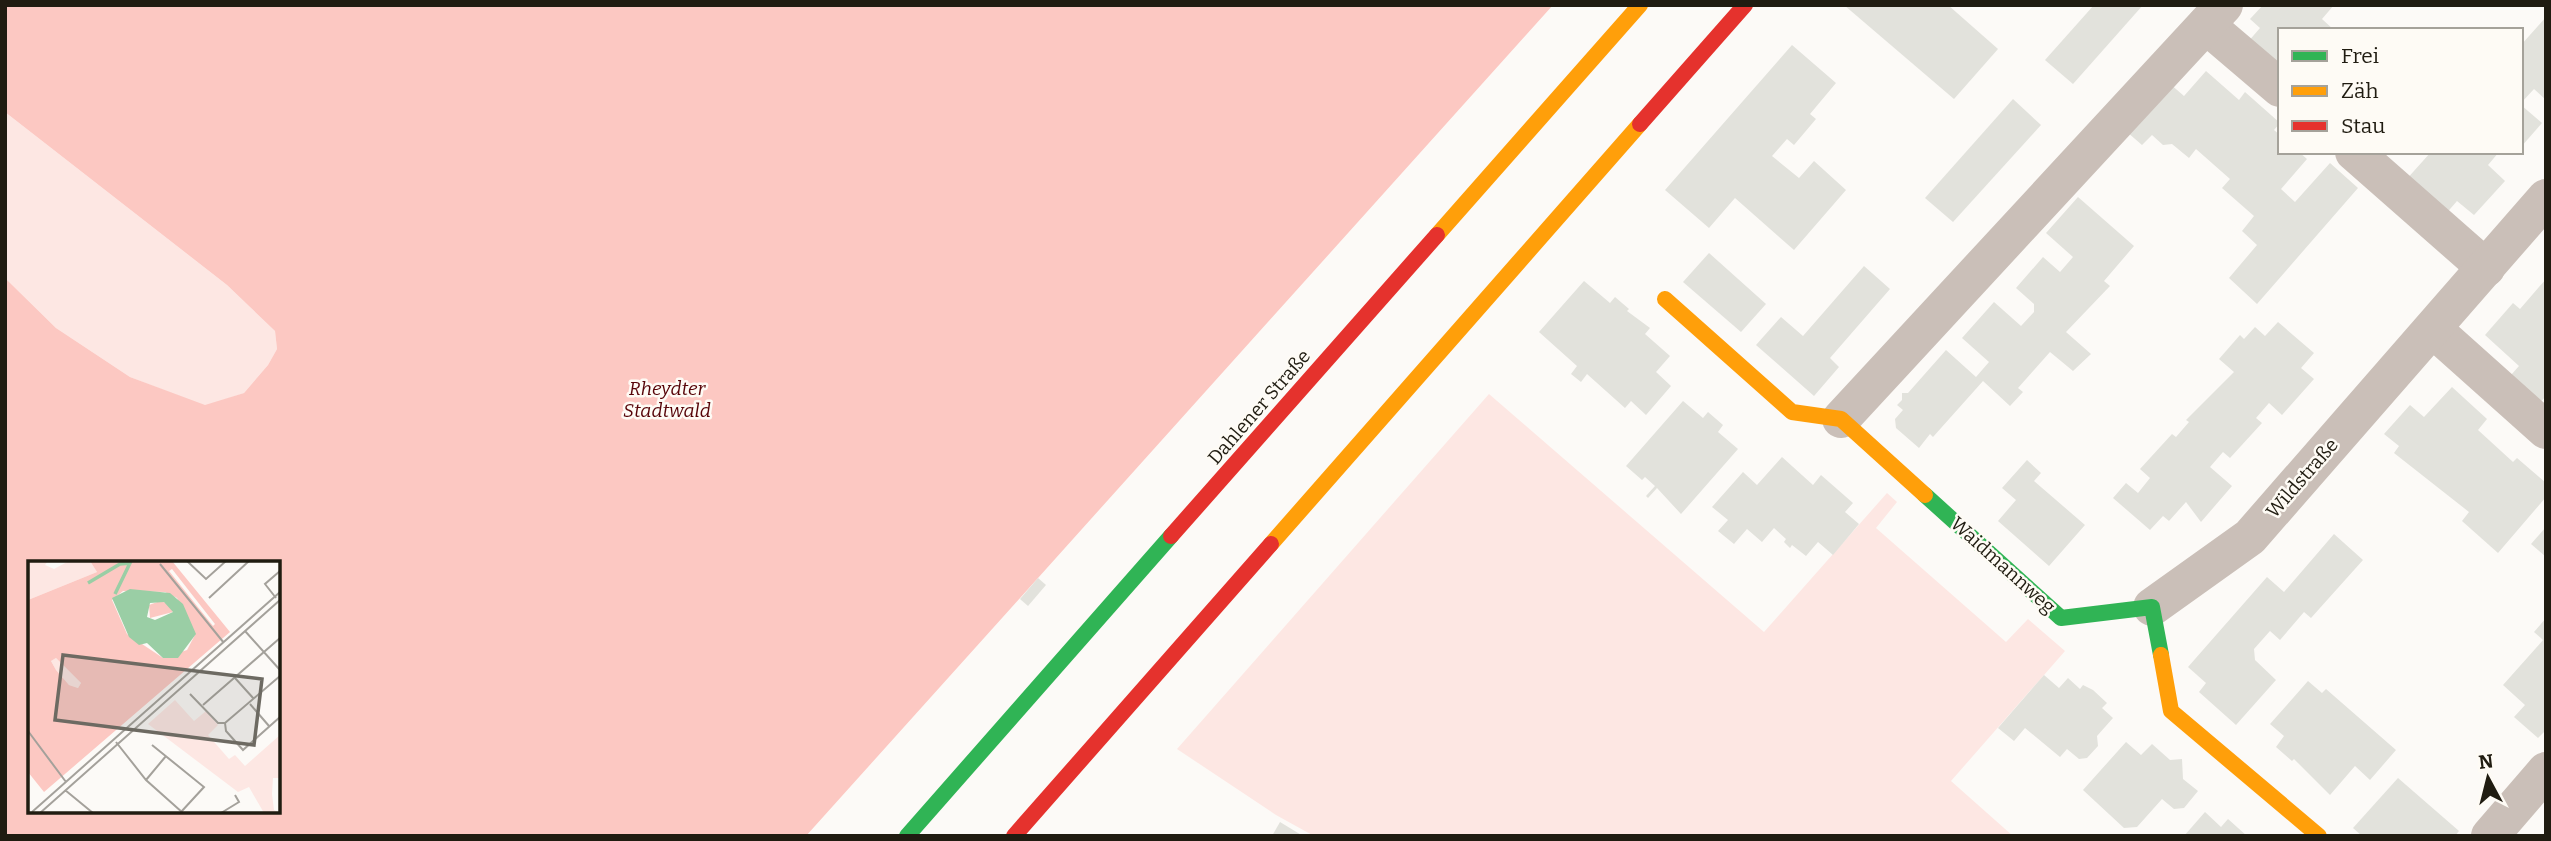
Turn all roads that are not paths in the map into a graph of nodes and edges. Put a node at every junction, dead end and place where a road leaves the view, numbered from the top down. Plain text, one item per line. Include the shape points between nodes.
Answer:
1 (1640, 5) edge
2 (1745, 5) edge
3 (2215, 15) edge
4 (2278, 86) edge
5 (2356, 154) edge
6 (2546, 198) edge
7 (2486, 268) junction
8 (1665, 299) dead end
9 (2434, 330) junction
10 (1841, 419) junction
11 (2546, 430) edge
12 (2152, 607) junction
13 (2546, 771) edge
14 (907, 836) edge
15 (1014, 836) edge
16 (2319, 836) edge
17 (2490, 836) edge

1 - 14 main road, Dahlener Straße
2 - 15 main road
3 - 4 street
3 - 10 street
5 - 7 street
6 - 7 street, Wildstraße
7 - 9 street, Wildstraße
8 - 10 main road via 1792,412
9 - 11 street
9 - 12 street, Wildstraße via 2249,537
10 - 12 main road, Waidmannweg via 2061,618
12 - 16 main road via 2171,711
13 - 17 street

